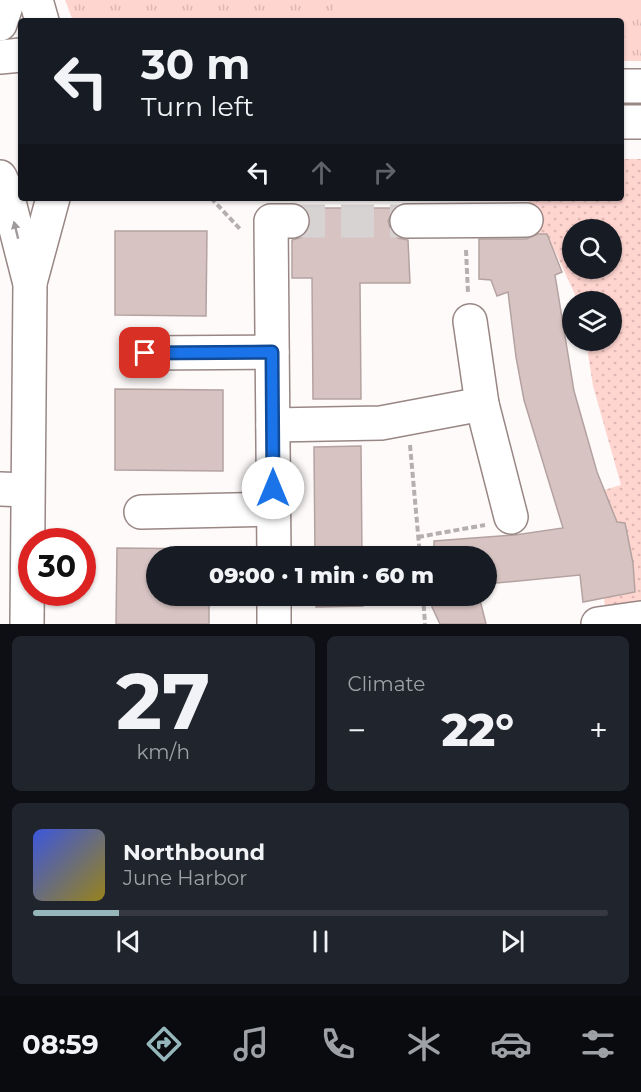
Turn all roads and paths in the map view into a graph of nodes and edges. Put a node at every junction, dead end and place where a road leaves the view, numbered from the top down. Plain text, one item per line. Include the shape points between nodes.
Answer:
1 (8, 0) edge
2 (36, 0) edge
3 (41, 18) edge
4 (0, 24) edge
5 (18, 55) edge
6 (0, 57) edge
7 (624, 86) edge
8 (641, 86) edge
9 (624, 122) edge
10 (641, 122) edge
11 (0, 170) edge
12 (18, 171) edge
13 (0, 177) edge
14 (52, 201) edge
15 (213, 201) edge
16 (464, 219) junction
17 (526, 220) dead end
18 (292, 221) tunnel mouth
19 (407, 221) tunnel mouth
20 (244, 236) dead end
21 (30, 284) junction
22 (470, 321) joint
23 (272, 352) junction
24 (145, 353) dead end
25 (482, 404) junction
26 (273, 425) junction
27 (410, 443) dead end
28 (14, 490) edge
29 (273, 509) junction
30 (141, 512) dead end
31 (511, 517) dead end
32 (473, 529) dead end
33 (418, 537) junction
34 (274, 546) edge
35 (419, 546) edge
36 (274, 606) edge
37 (424, 606) edge
38 (641, 618) edge
39 (27, 624) edge
40 (274, 624) edge
41 (426, 624) edge
42 (598, 624) edge

1 - 4 street
2 - 3 street
5 - 6 street
7 - 8 street
9 - 10 street
11 - 12 street
21 -> 13 street
14 - 21 street
15 - 20 path via 235,220
16 - 17 street
16 - 19 street
16 - 22 path
18 - 23 street via 271,221
21 - 28 street
22 - 25 street
23 - 24 street
23 - 26 street
25 - 26 street via 381,423
25 - 31 street
26 - 29 street
27 - 33 path
28 - 39 street
29 - 30 street
29 - 34 street
32 - 33 path
33 - 35 path
36 - 40 street
37 - 41 path
38 - 42 street

